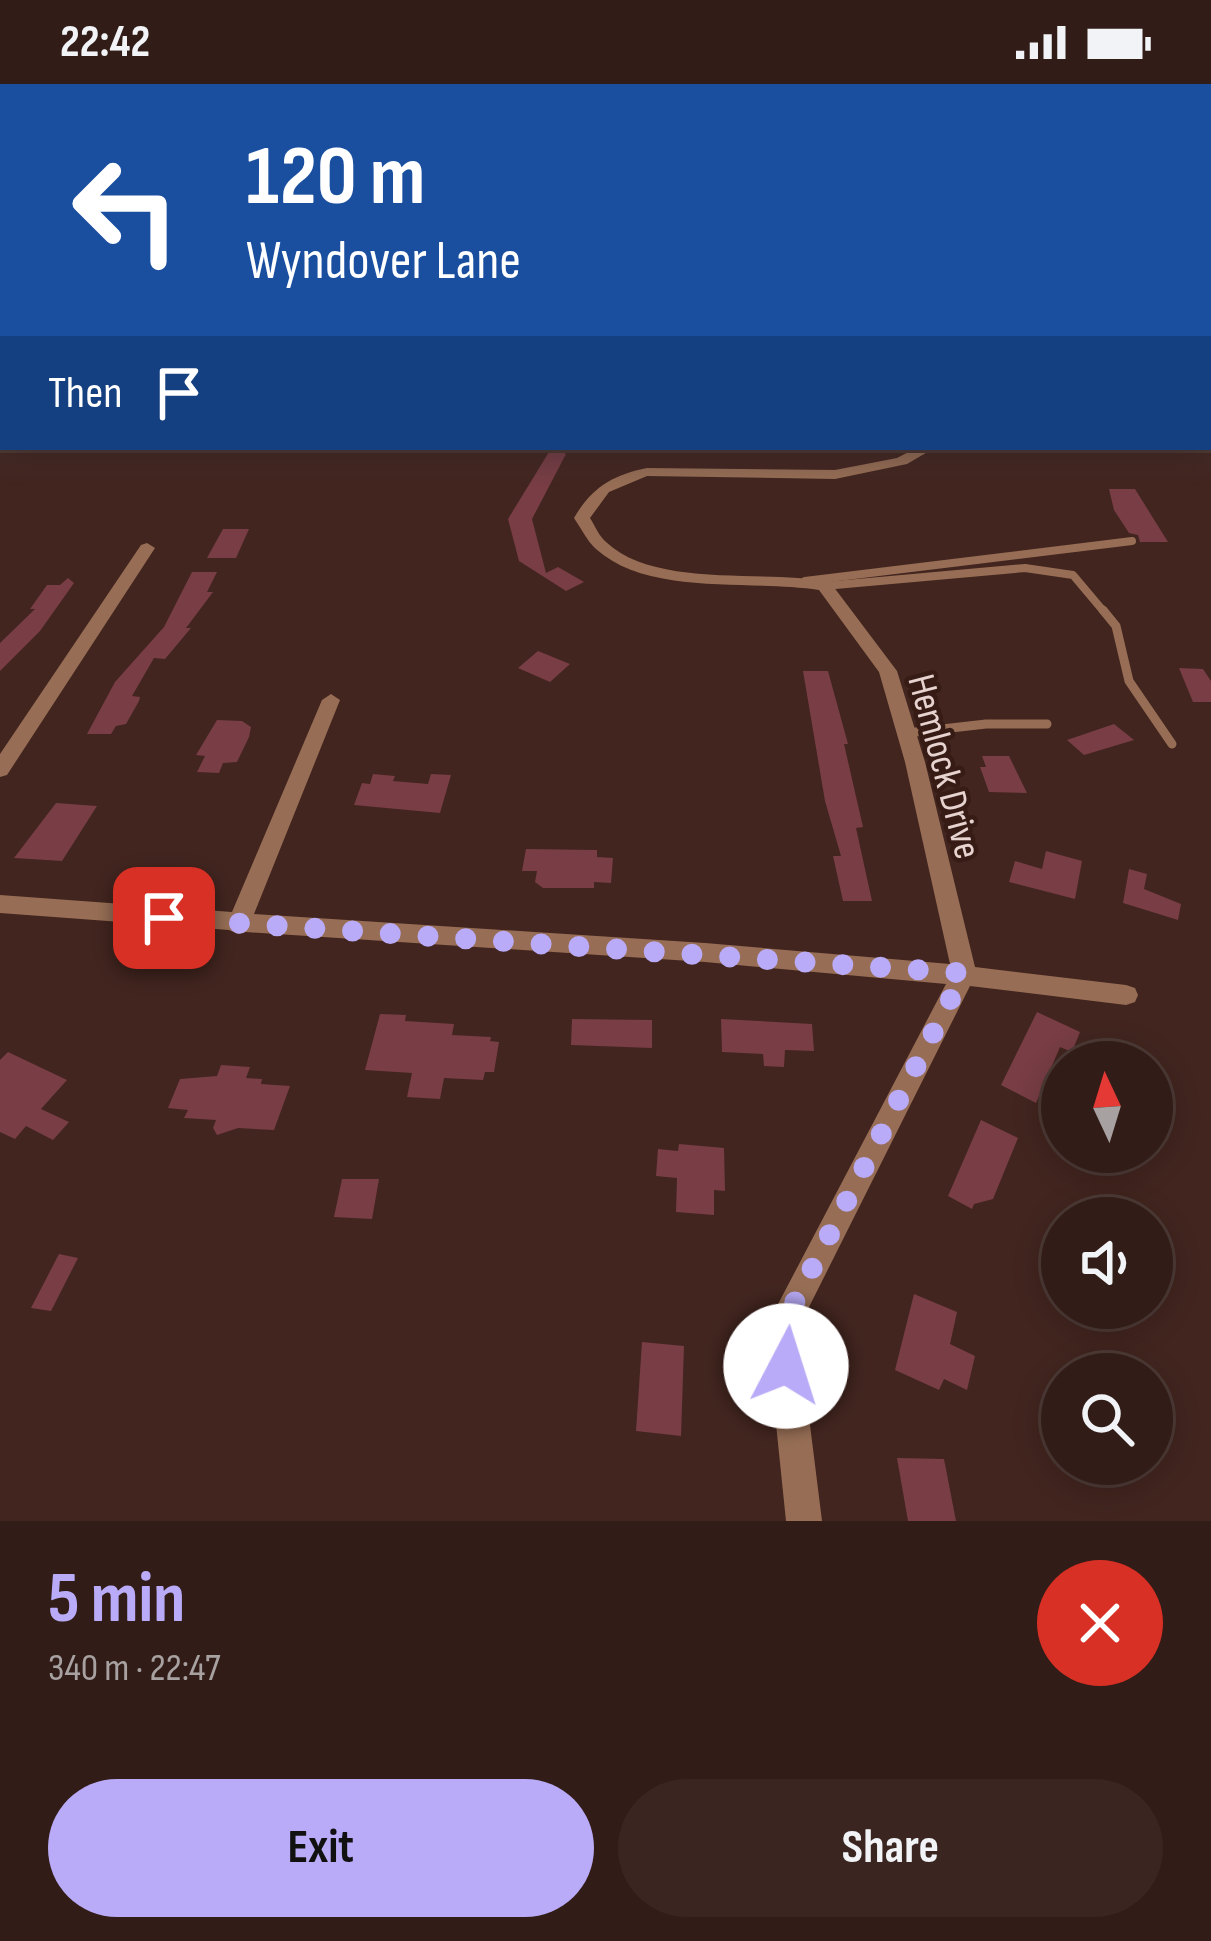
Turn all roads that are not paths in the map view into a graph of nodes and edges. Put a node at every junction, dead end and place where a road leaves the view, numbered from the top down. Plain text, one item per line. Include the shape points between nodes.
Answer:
1 (923, 450) edge
2 (1132, 541) dead end
3 (146, 548) dead end
4 (805, 581) junction
5 (824, 586) junction
6 (331, 700) dead end
7 (1047, 724) dead end
8 (907, 733) junction
9 (1172, 744) dead end
10 (0, 770) edge
11 (0, 904) edge
12 (238, 925) junction
13 (964, 973) junction
14 (1126, 994) dead end
15 (804, 1521) edge

1 - 4 street via 890,466 845,473 630,474 590,500 582,518 590,540 611,557 646,569
2 - 4 lane
3 - 10 street
4 - 5 street
5 - 8 street, Hemlock Drive via 888,671
5 - 9 lane via 1024,568 1073,575 1116,626 1130,680
6 - 12 street
7 - 8 lane
8 - 13 street, Hemlock Drive
11 - 12 street
12 - 13 street
13 - 14 street
13 - 15 street via 782,1327

